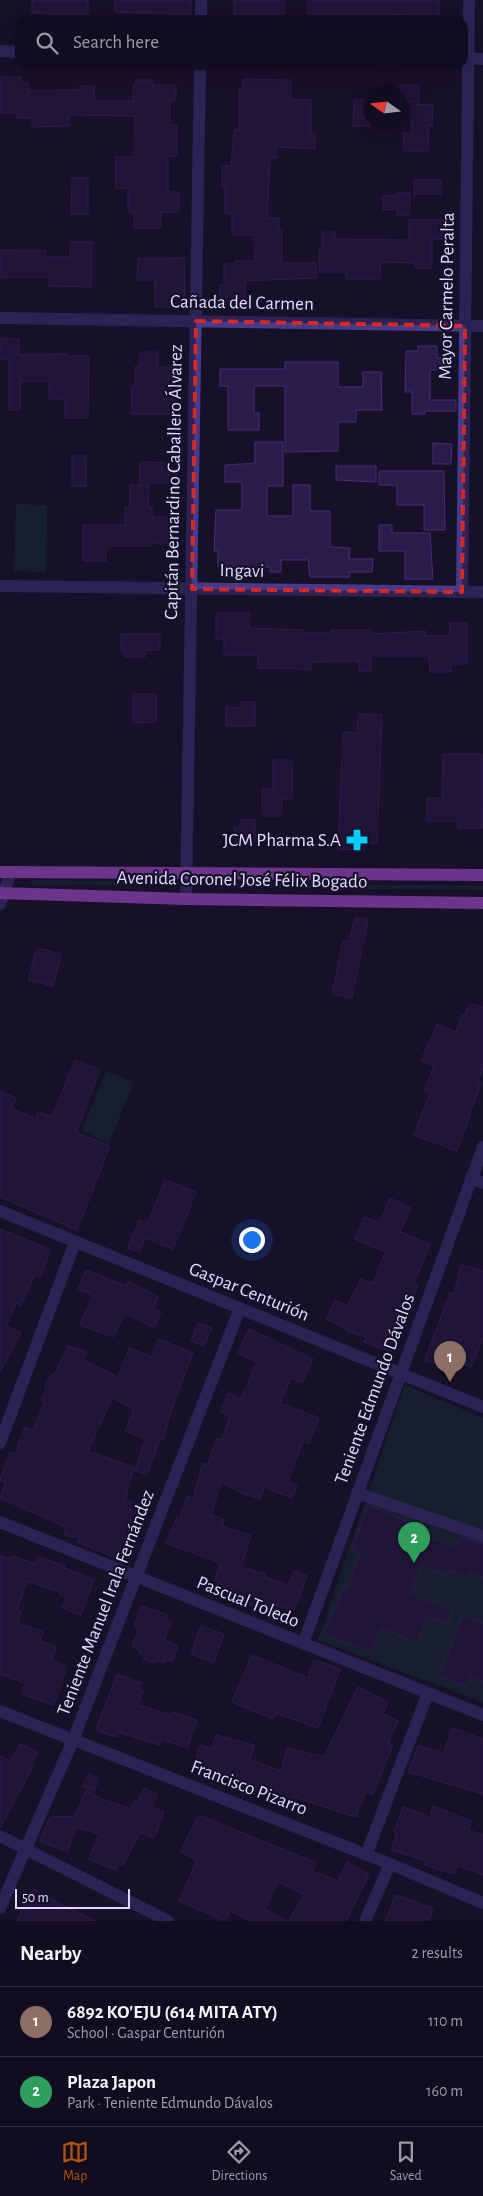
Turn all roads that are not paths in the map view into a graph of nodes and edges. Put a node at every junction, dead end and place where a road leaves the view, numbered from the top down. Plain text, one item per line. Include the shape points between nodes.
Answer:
1 (201, 0) edge
2 (470, 0) edge
3 (201, 15) edge
4 (468, 29) edge
5 (0, 51) edge
6 (15, 52) edge
7 (468, 58) edge
8 (483, 59) edge
9 (200, 70) edge
10 (466, 70) edge
11 (0, 318) edge
12 (196, 321) junction
13 (465, 326) junction
14 (483, 326) edge
15 (0, 586) edge
16 (192, 589) junction
17 (462, 592) junction
18 (483, 592) edge
19 (187, 871) junction
20 (6, 872) edge
21 (483, 875) edge
22 (1, 897) edge
23 (186, 899) junction
24 (483, 903) edge
25 (483, 1146) edge
26 (477, 1180) edge
27 (0, 1211) edge
28 (76, 1242) junction
29 (240, 1308) junction
30 (400, 1373) junction
31 (483, 1407) edge
32 (0, 1443) edge
33 (357, 1493) junction
34 (0, 1522) edge
35 (483, 1536) edge
36 (137, 1576) junction
37 (303, 1644) junction
38 (428, 1694) junction
39 (0, 1711) edge
40 (483, 1715) edge
41 (73, 1740) junction
42 (0, 1836) edge
43 (27, 1850) junction
44 (366, 1854) junction
45 (390, 1864) junction
46 (483, 1903) edge
47 (0, 1908) edge
48 (168, 1921) edge
49 (365, 1921) edge

1 - 3 street
2 - 4 street, Mayor Carmelo Peralta
5 - 6 street
7 - 8 street
9 - 12 street, Capitán Bernardino Caballero Álvarez
10 - 13 street, Mayor Carmelo Peralta
11 - 12 street, Cañada del Carmen
12 - 13 street, Cañada del Carmen
12 - 16 street, Capitán Bernardino Caballero Álvarez
13 - 14 street, Cañada del Carmen
13 - 17 street, Mayor Carmelo Peralta
15 - 16 street, Ingavi
16 - 17 street, Ingavi
16 - 19 street, Capitán Bernardino Caballero Álvarez
17 - 18 street, Ingavi
19 - 20 main road, Avenida Coronel José Félix Bogado
19 - 21 main road, Avenida Coronel José Félix Bogado
19 - 23 street, Capitán Bernardino Caballero Álvarez
20 - 22 street
22 - 23 main road, Avenida Coronel José Félix Bogado
23 - 24 main road, Avenida Coronel José Félix Bogado
25 - 26 street, Teniente Edmundo Dávalos
26 - 30 street, Teniente Edmundo Dávalos
27 - 28 street, Gaspar Centurión
28 - 29 street, Gaspar Centurión
28 - 32 street
29 - 30 street, Gaspar Centurión
29 - 36 street, Teniente Manuel Irala Fernández
30 - 31 street, Gaspar Centurión
30 - 33 street, Teniente Edmundo Dávalos
33 - 35 street
33 - 37 street, Teniente Edmundo Dávalos
34 - 36 street, Pascual Toledo
36 - 37 street, Pascual Toledo
36 - 41 street, Teniente Manuel Irala Fernández
37 - 38 street, Pascual Toledo
38 - 40 street, Pascual Toledo
38 - 44 street
39 - 41 street, Francisco Pizarro
41 - 43 street, Teniente Manuel Irala Fernández
41 - 44 street, Francisco Pizarro
42 - 43 street
43 - 47 street, Teniente Manuel Irala Fernández
43 - 48 street
44 - 45 street, Francisco Pizarro
45 - 46 street, Francisco Pizarro
45 - 49 street

